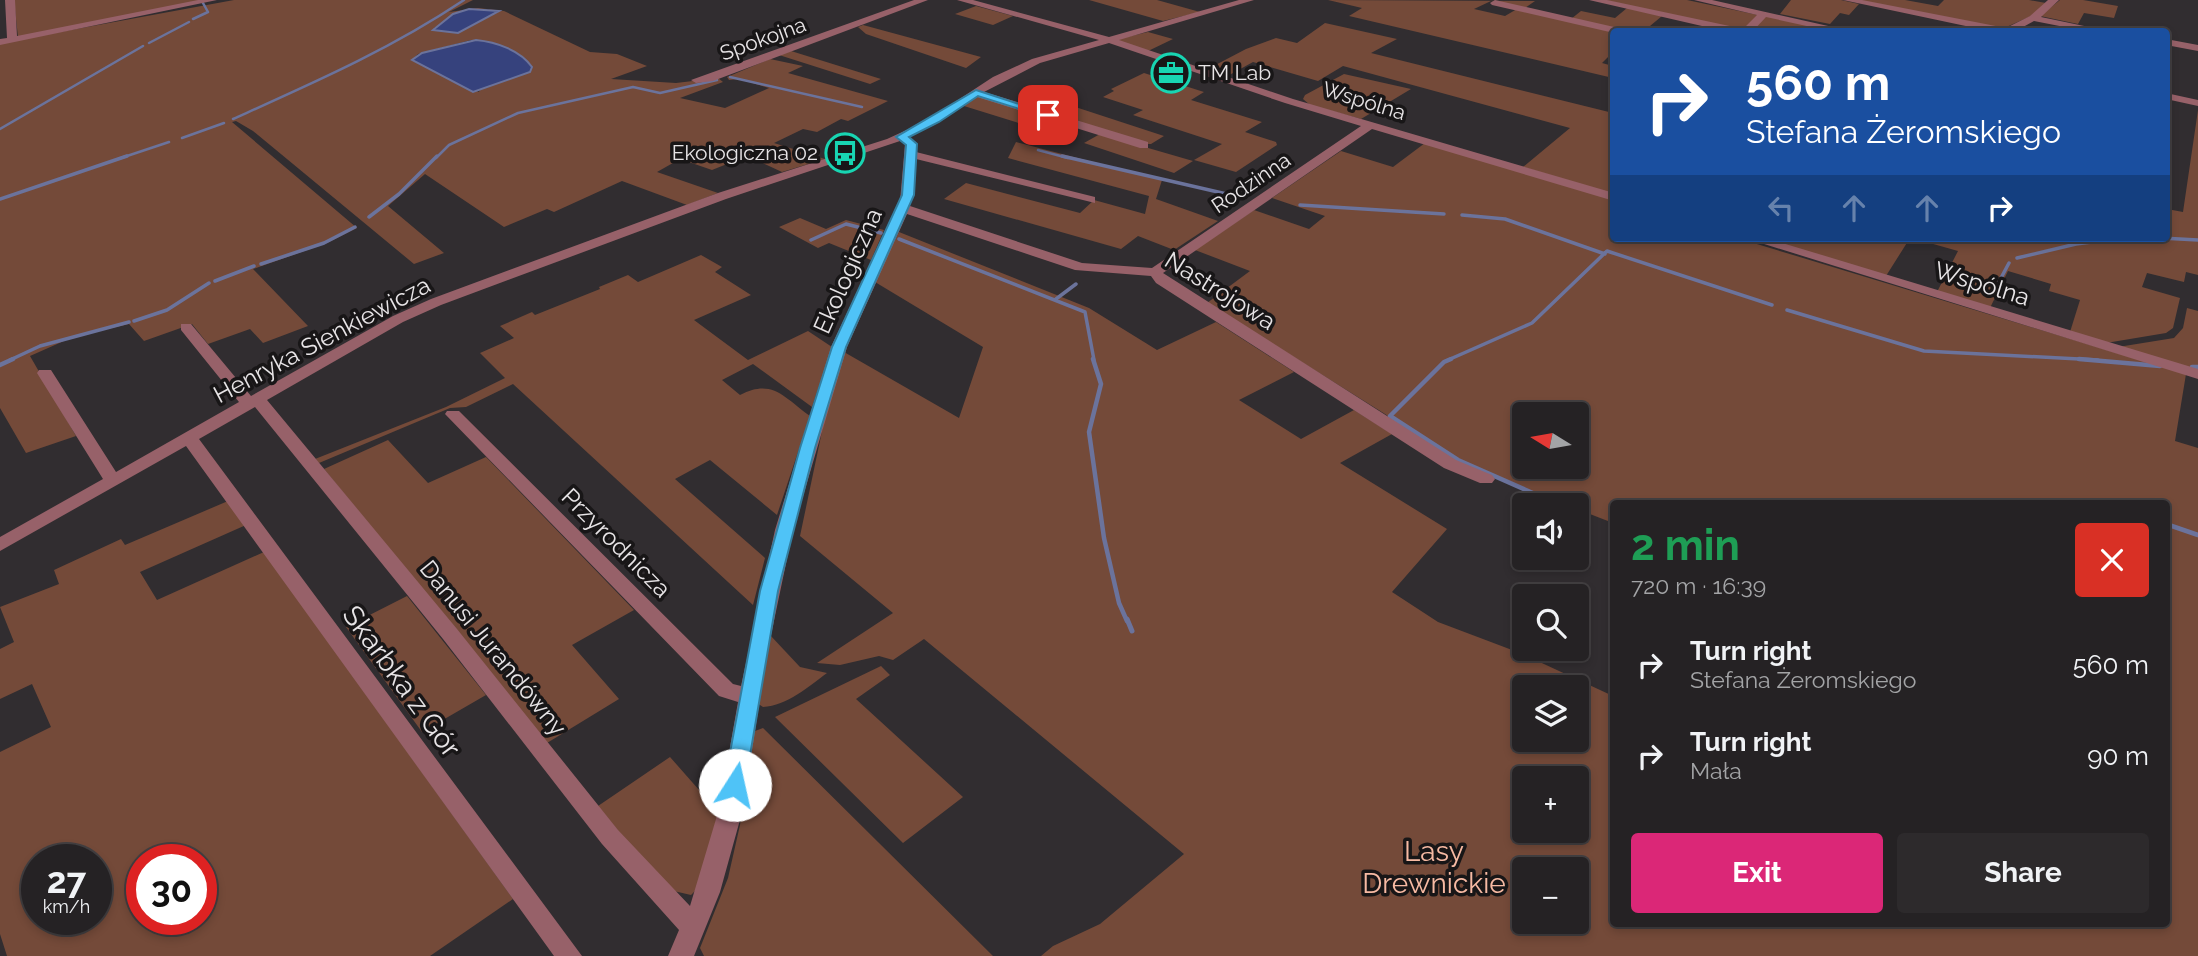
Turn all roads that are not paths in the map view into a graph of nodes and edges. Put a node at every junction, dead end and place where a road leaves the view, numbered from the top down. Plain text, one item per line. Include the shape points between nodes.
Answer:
1 (10, 0) edge
2 (212, 0) edge
3 (923, 0) edge
4 (962, 0) edge
5 (1249, 0) edge
6 (1594, 0) edge
7 (1699, 0) edge
8 (1848, 0) edge
9 (2054, 0) edge
10 (1495, 3) dead end
11 (1763, 13) junction
12 (2033, 18) junction
13 (1727, 28) edge
14 (1750, 28) edge
15 (1813, 28) edge
16 (1986, 28) edge
17 (2014, 28) edge
18 (2087, 28) edge
19 (1610, 29) edge
20 (1104, 39) junction
21 (12, 40) junction
22 (0, 42) edge
23 (2170, 43) edge
24 (2198, 48) edge
25 (696, 80) dead end
26 (976, 93) junction
27 (2170, 97) edge
28 (2198, 103) edge
29 (1370, 125) junction
30 (901, 137) junction
31 (1144, 145) dead end
32 (912, 156) junction
33 (1610, 196) edge
34 (1090, 200) dead end
35 (903, 208) junction
36 (1765, 242) edge
37 (1155, 272) junction
38 (186, 327) dead end
39 (45, 373) dead end
40 (2198, 374) edge
41 (253, 401) junction
42 (453, 414) dead end
43 (189, 438) junction
44 (1486, 479) dead end
45 (113, 481) junction
46 (0, 545) edge
47 (750, 697) junction
48 (693, 927) junction
49 (569, 956) edge
50 (681, 956) edge

1 - 21 street
2 - 21 street
3 - 25 street, Spokojna
4 - 20 street, Wspólna
5 - 20 street, Henryka Sienkiewicza
6 - 13 street
7 - 11 street
8 - 16 street
9 - 12 street
10 - 19 street
11 - 14 street
11 - 15 street
12 - 17 street
12 - 18 street
20 - 26 street, Henryka Sienkiewicza via 1027,64
20 - 29 street, Wspólna
21 - 22 street
23 - 24 street
26 - 30 street, Henryka Sienkiewicza
26 - 31 street
27 - 28 street
29 - 33 street, Wspólna
29 - 37 street, Rodzinna
30 - 32 street via 911,144
30 - 41 street, Henryka Sienkiewicza via 722,196 436,302
32 - 34 street
32 - 35 street, Ekologiczna
35 - 37 street, Nastrojowa via 1080,267
35 - 47 street, Ekologiczna via 839,347 822,400 784,530
36 - 40 street, Wspólna
37 - 44 street, Nastrojowa via 1438,456
38 - 41 street, Danusi Jurandówny
39 - 45 street
41 - 43 street, Henryka Sienkiewicza
41 - 48 street, Danusi Jurandówny via 450,634 610,837
42 - 47 street, Przyrodnicza via 726,690
43 - 45 street, Henryka Sienkiewicza
43 - 49 street, Skarbka z Gór
45 - 46 street, Henryka Sienkiewicza
47 - 48 street, Ekologiczna via 722,846
48 - 50 street, Ekologiczna

